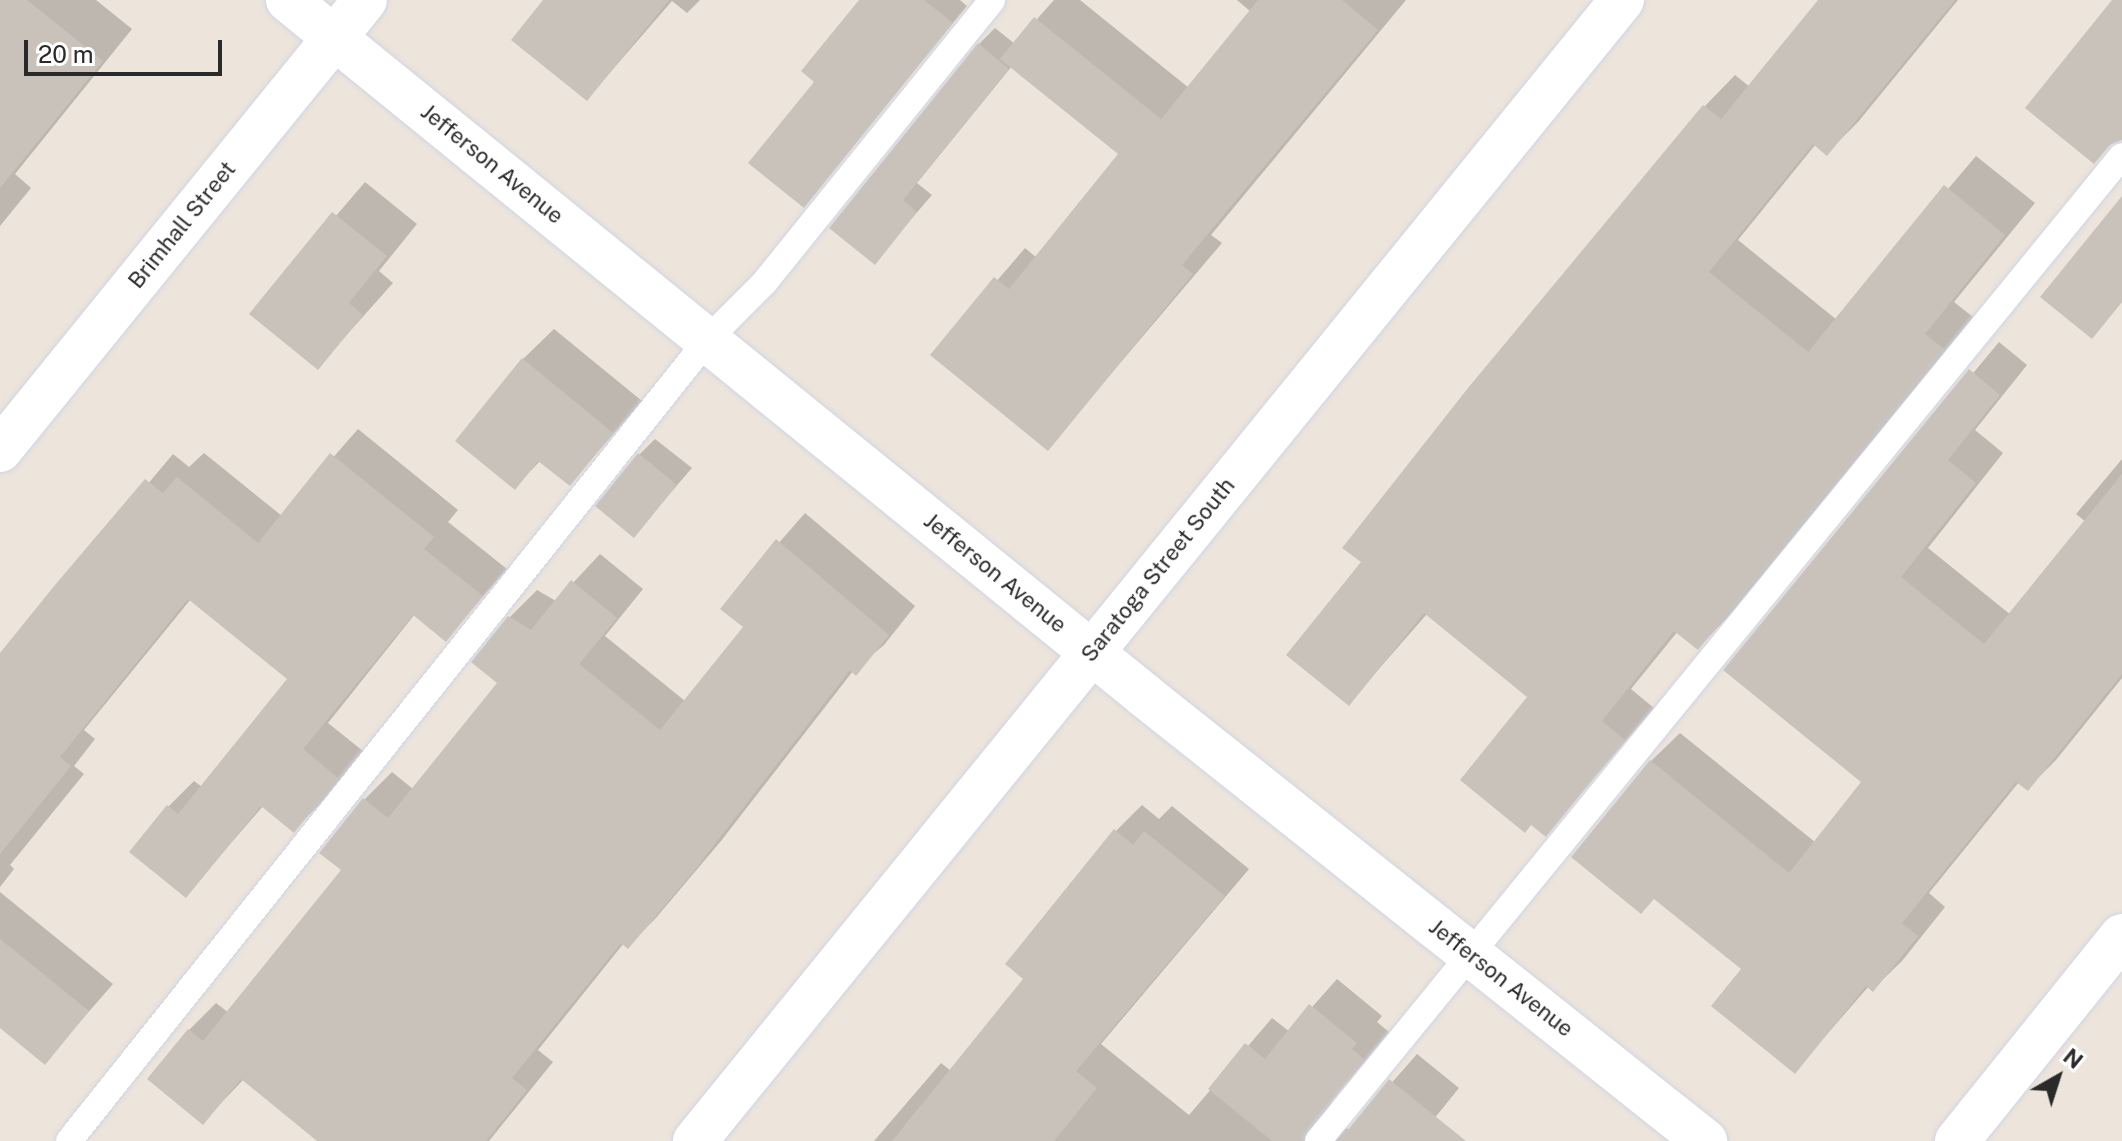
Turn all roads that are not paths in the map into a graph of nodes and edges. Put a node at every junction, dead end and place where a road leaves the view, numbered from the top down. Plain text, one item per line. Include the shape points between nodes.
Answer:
1 (288, 0) edge
2 (365, 0) edge
3 (992, 0) edge
4 (1622, 0) edge
5 (334, 35) junction
6 (2122, 156) edge
7 (709, 338) junction
8 (0, 450) edge
9 (1092, 652) junction
10 (2122, 936) edge
11 (1470, 953) junction
12 (69, 1141) edge
13 (695, 1141) edge
14 (1318, 1141) edge
15 (1705, 1141) edge
16 (1957, 1141) edge

1 - 5 street, Jefferson Avenue
2 - 5 street, Brimhall Street
3 - 7 lane via 764,283
4 - 9 street, Saratoga Street South
5 - 7 street, Jefferson Avenue
5 - 8 street, Brimhall Street
6 - 11 lane
7 - 9 street, Jefferson Avenue
7 - 12 lane
9 - 11 street, Jefferson Avenue
9 - 13 street, Saratoga Street South
10 - 16 street
11 - 14 lane
11 - 15 street, Jefferson Avenue

